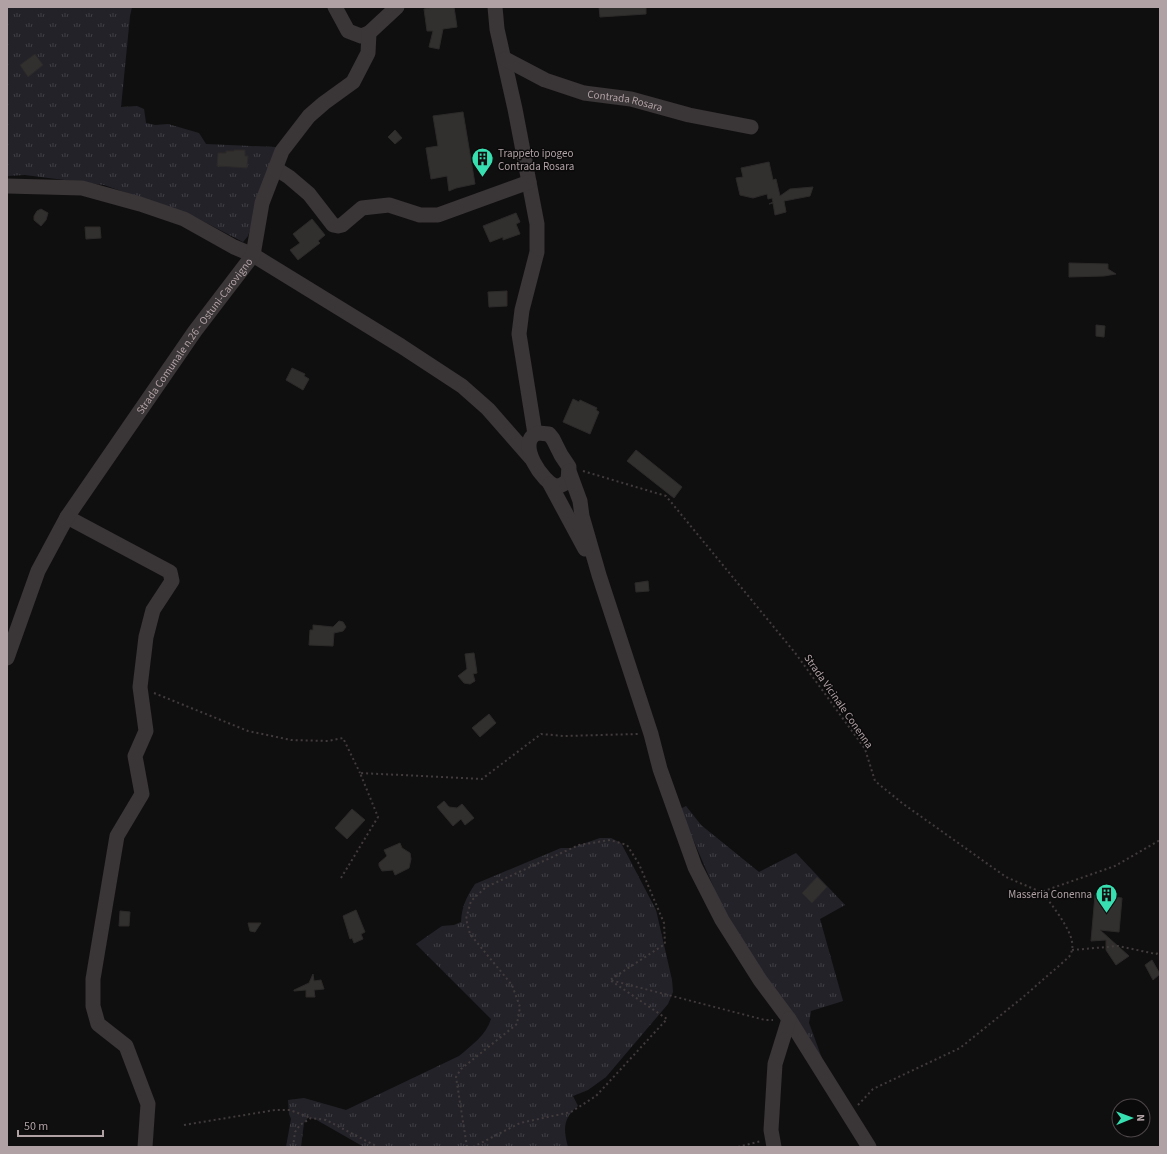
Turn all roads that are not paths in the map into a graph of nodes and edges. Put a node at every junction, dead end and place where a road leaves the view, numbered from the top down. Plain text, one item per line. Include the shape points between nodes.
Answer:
1 (335, 7) edge
2 (397, 7) edge
3 (495, 7) edge
4 (369, 33) junction
5 (505, 59) junction
6 (751, 127) dead end
7 (275, 168) junction
8 (529, 182) junction
9 (7, 186) edge
10 (253, 255) junction
11 (498, 420) junction
12 (539, 435) junction
13 (531, 458) junction
14 (569, 469) junction
15 (550, 484) junction
16 (67, 517) junction
17 (599, 575) junction
18 (7, 658) edge
19 (789, 1019) junction
20 (773, 1143) edge
21 (145, 1147) edge
22 (869, 1147) edge

1 - 4 street via 348,31 362,36
2 - 4 street
3 - 5 street via 497,30
4 - 7 street, Strada Comunale n.26 - Ostuni-Carovigno via 368,53 353,82 309,116 282,151
5 - 6 street, Contrada Rosara via 544,80 584,93 631,99 689,115
5 - 8 street
7 - 8 street via 289,176 309,194 333,225 338,226 362,208 389,205 420,215 438,215
7 - 10 street, Strada Comunale n.26 - Ostuni-Carovigno via 262,204
8 - 12 street via 537,224 537,252 522,310 519,334 523,365
9 - 10 street via 82,188 140,204 184,219
10 - 11 street via 462,386
10 - 16 street, Strada Comunale n.26 - Ostuni-Carovigno via 195,331
11 - 12 street via 515,433
11 - 13 street
12 - 13 street via 529,446
12 - 14 street via 553,439
13 - 15 street
14 - 15 street via 568,480 564,484
14 - 17 street
15 - 17 street
16 - 18 street, Strada Comunale n.26 - Ostuni-Carovigno via 38,571
16 - 21 street via 170,572 172,581 153,610 146,637 140,687 146,731 135,756 142,794 117,836 93,979 93,1006 98,1024 126,1046 148,1104
17 - 19 street via 660,769 695,867 726,926 760,980
19 - 20 street via 775,1064 771,1130
19 - 22 street

